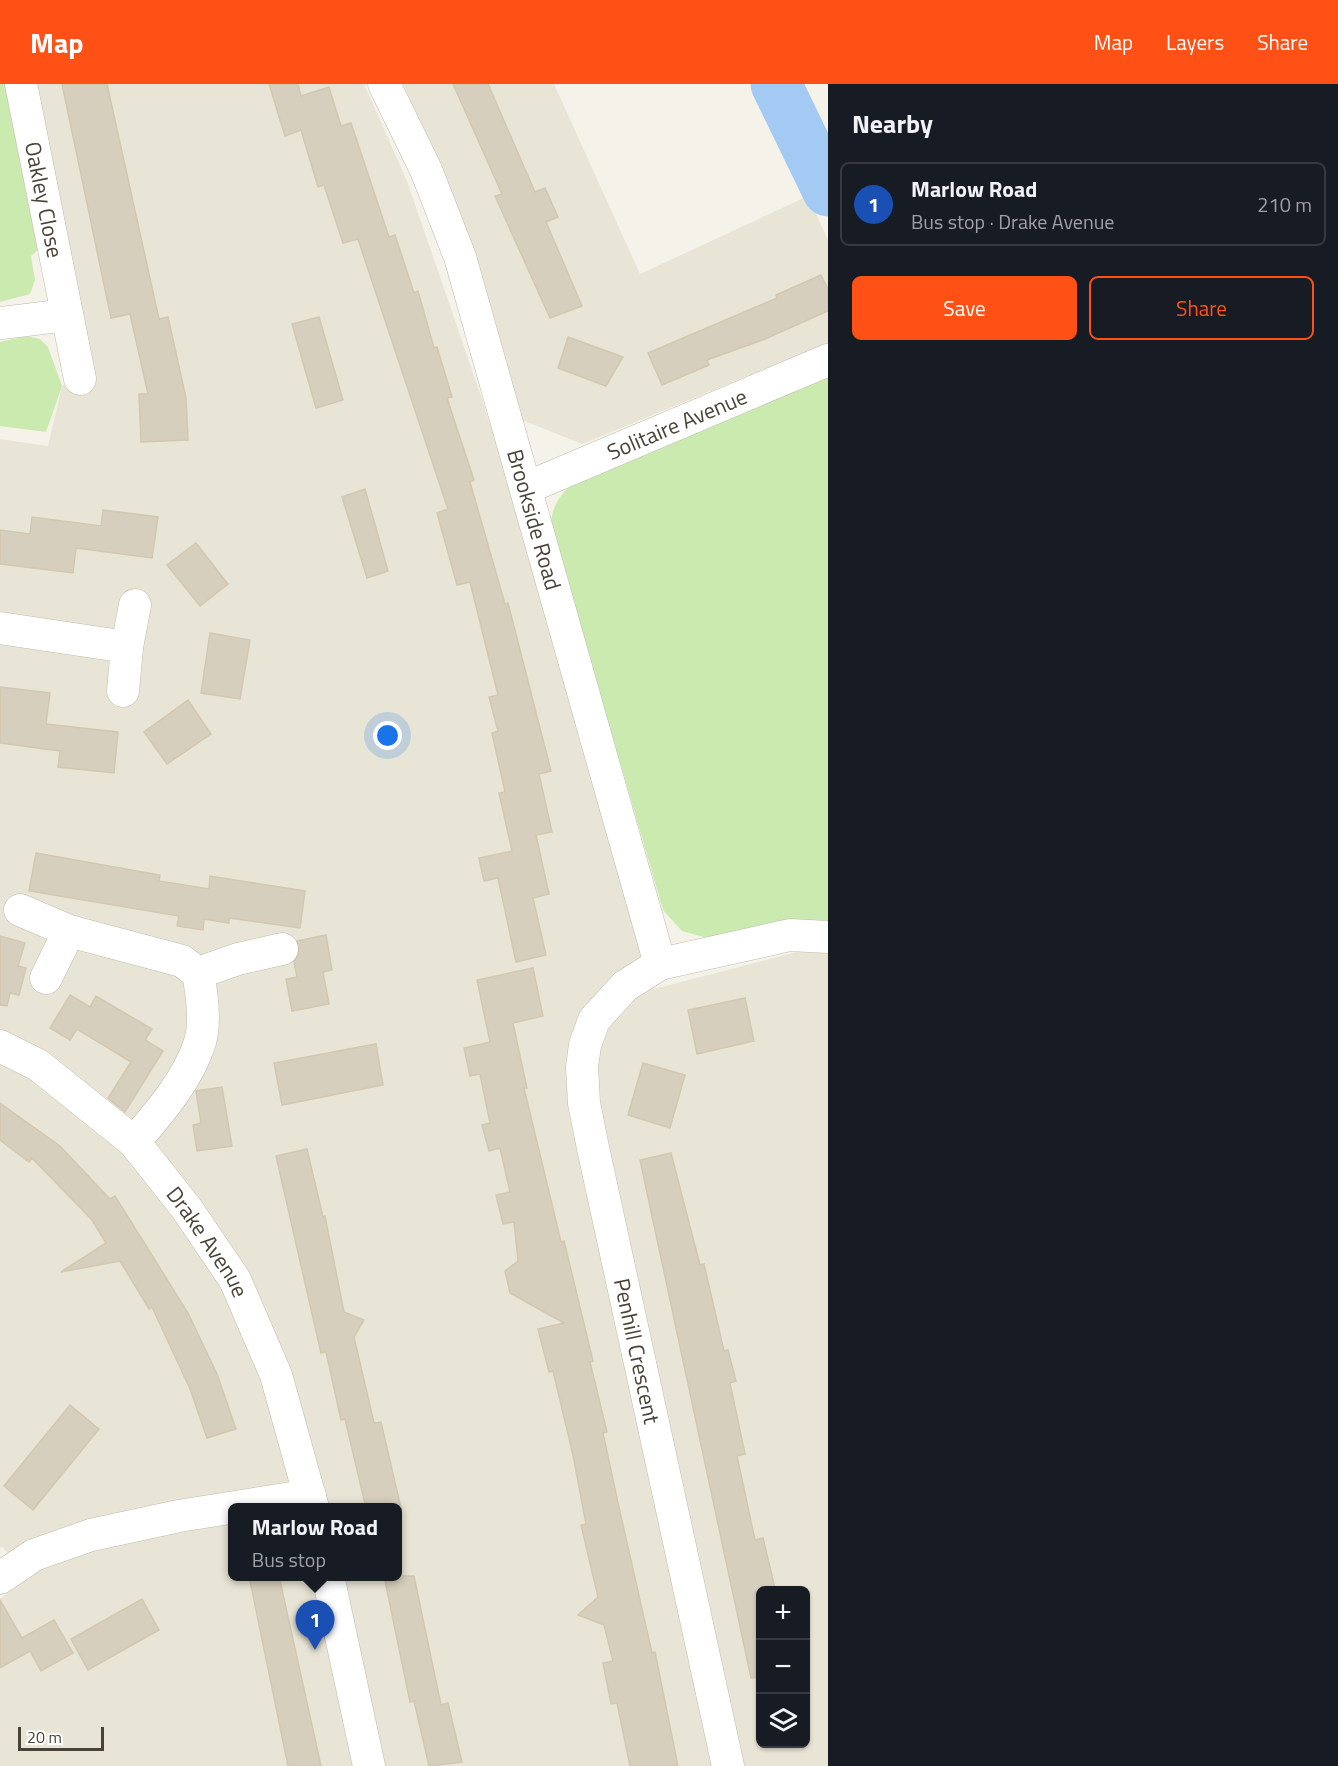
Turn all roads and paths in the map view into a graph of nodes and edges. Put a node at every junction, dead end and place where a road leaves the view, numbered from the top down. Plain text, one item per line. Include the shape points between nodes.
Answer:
1 (21, 84) edge
2 (384, 84) edge
3 (67, 315) junction
4 (2, 323) dead end
5 (828, 360) edge
6 (80, 379) dead end
7 (526, 488) junction
8 (135, 606) dead end
9 (0, 628) edge
10 (127, 647) junction
11 (123, 691) dead end
12 (20, 910) dead end
13 (69, 931) junction
14 (828, 937) edge
15 (282, 949) dead end
16 (660, 964) junction
17 (198, 973) junction
18 (46, 978) dead end
19 (0, 1046) edge
20 (134, 1142) junction
21 (312, 1501) edge
22 (294, 1503) edge
23 (228, 1510) edge
24 (0, 1578) edge
25 (329, 1581) edge
26 (369, 1766) edge
27 (728, 1766) edge

1 - 3 street, Oakley Close
2 - 7 street, Brookside Road via 426,170 460,257
3 - 4 street
3 - 6 street, Oakley Close
5 - 7 street, Solitaire Avenue
7 - 16 street, Brookside Road
8 - 10 street
9 - 10 street
10 - 11 street
12 - 13 street
13 - 17 street via 182,961
13 - 18 street
14 - 16 street, Penhill Crescent via 790,935
15 - 17 street
16 - 27 street, Penhill Crescent via 625,986 594,1020 582,1067 584,1103
17 - 20 street via 202,995 200,1040 189,1068
19 - 20 street, Drake Avenue via 38,1065
20 - 21 street, Drake Avenue via 187,1209 235,1280 276,1375
21 - 22 street
23 - 24 street via 179,1516 91,1535 34,1555
25 - 26 street

